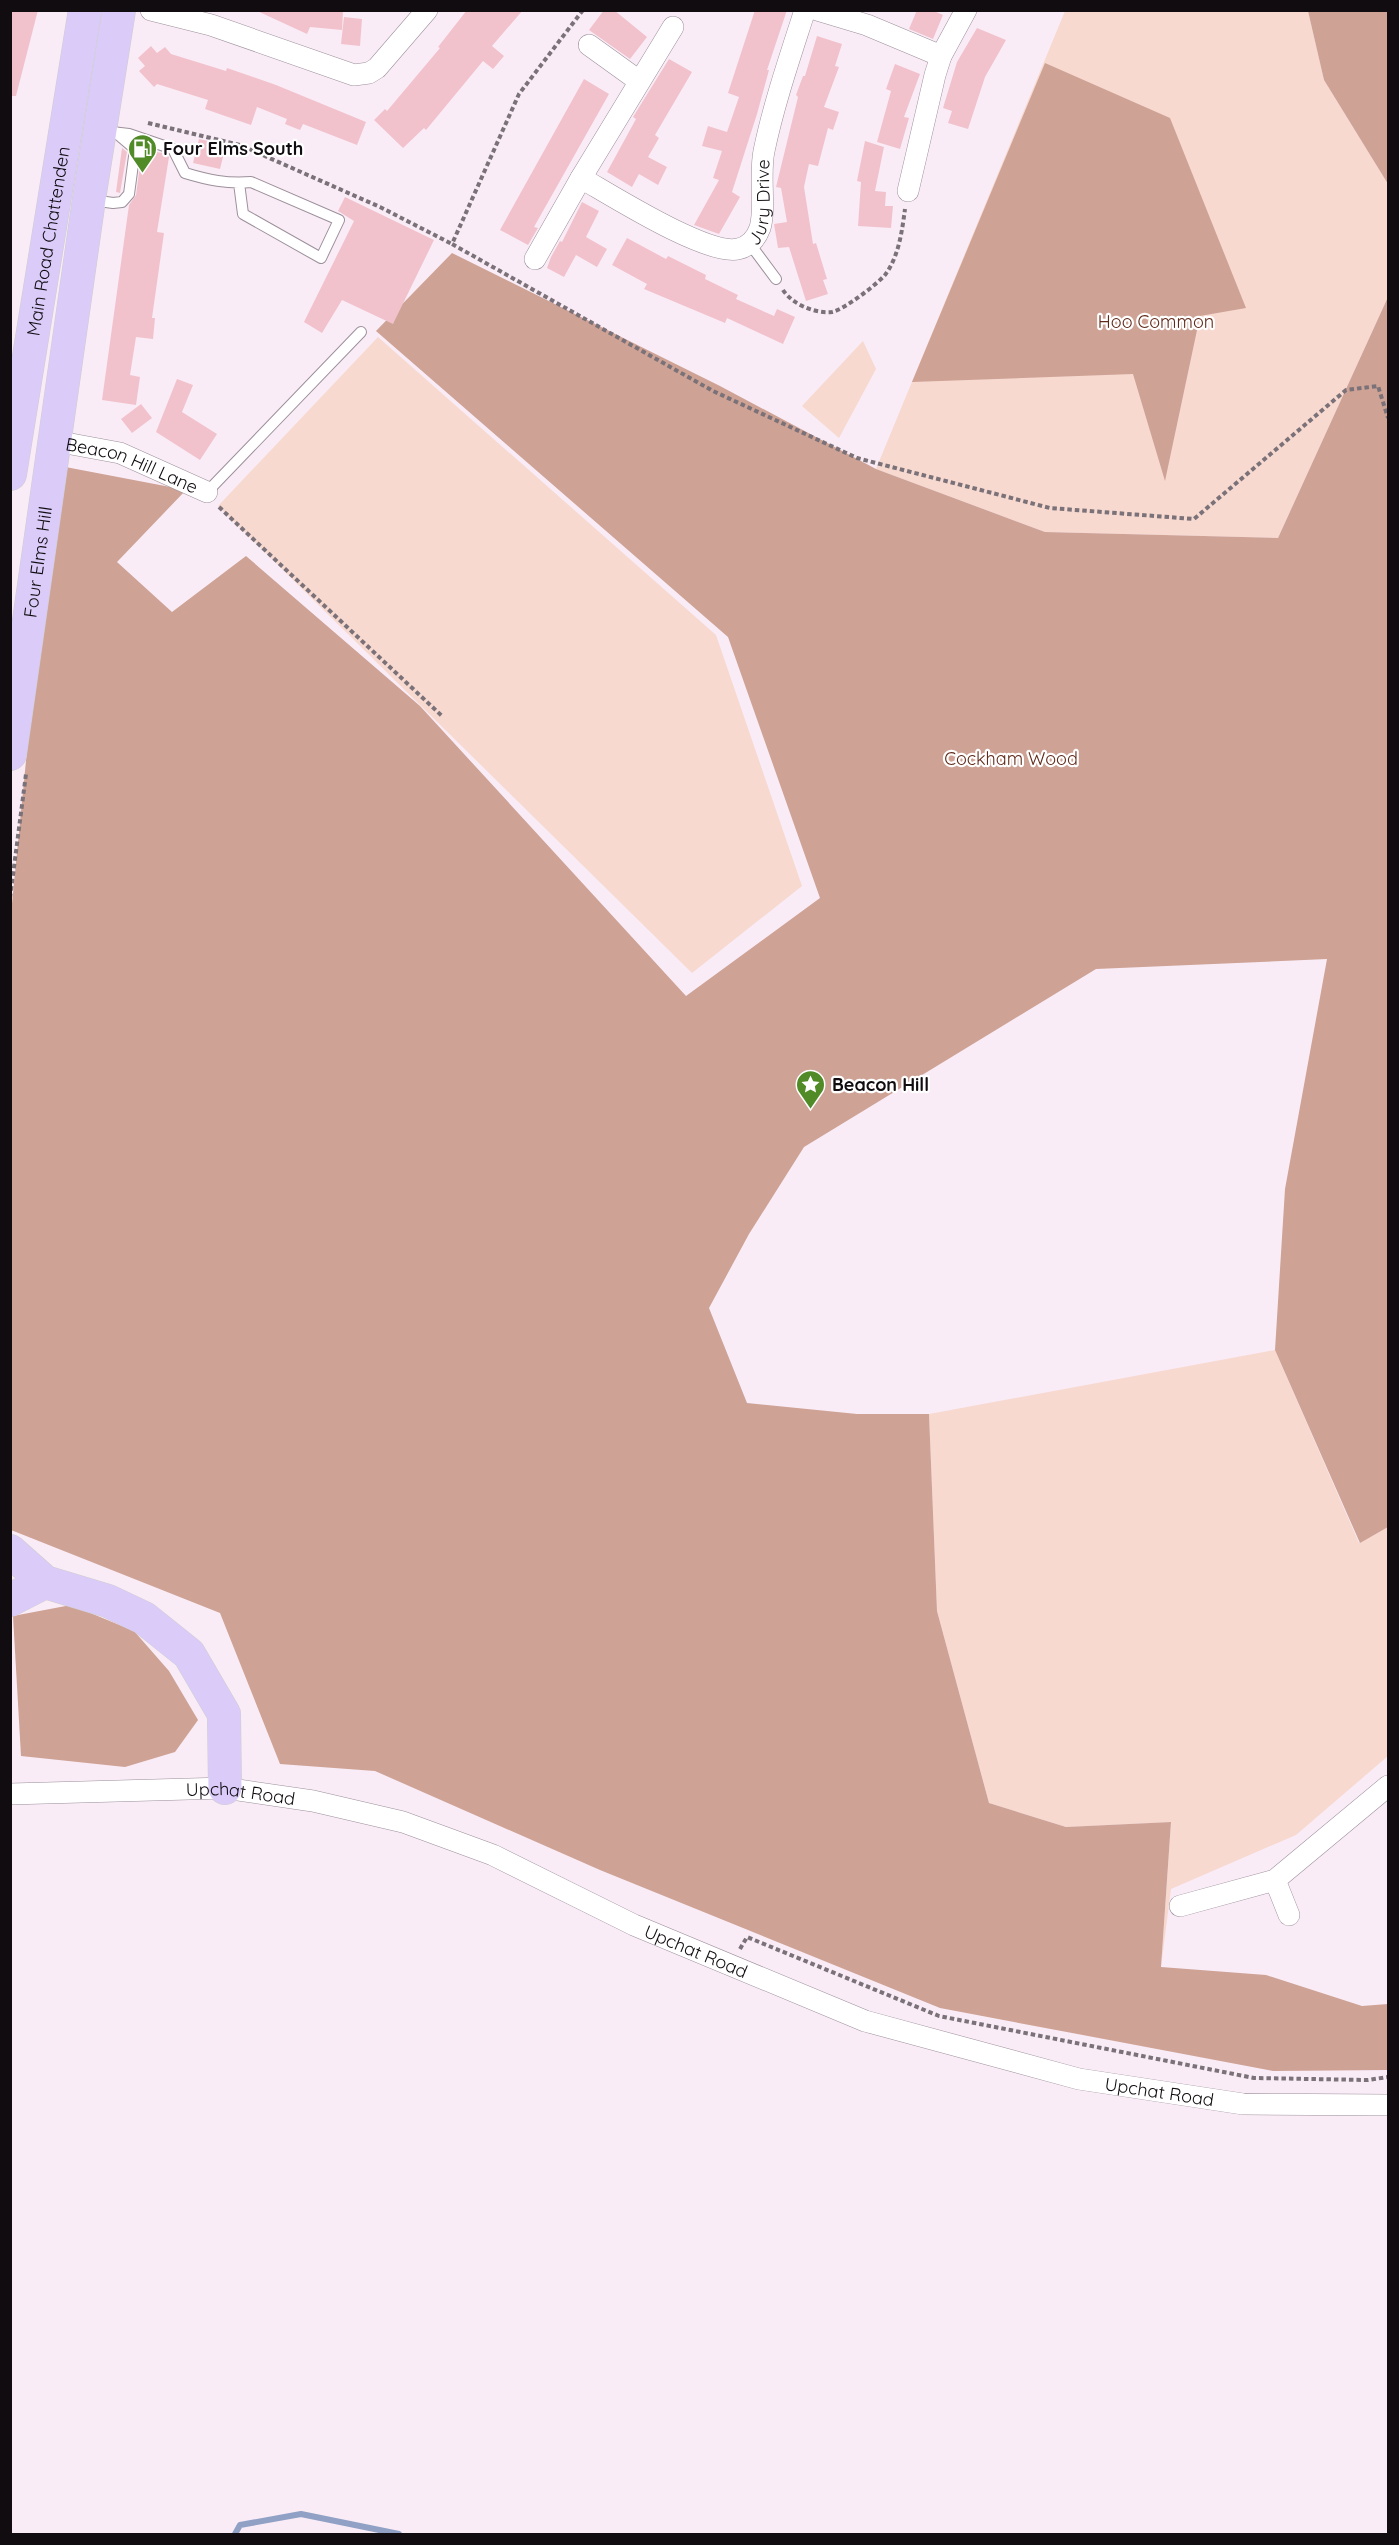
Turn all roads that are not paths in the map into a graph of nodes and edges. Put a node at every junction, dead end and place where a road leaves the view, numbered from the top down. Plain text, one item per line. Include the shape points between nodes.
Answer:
1 (119, 10) edge
2 (151, 10) edge
3 (427, 10) edge
4 (805, 10) edge
5 (817, 10) edge
6 (966, 10) edge
7 (85, 11) edge
8 (673, 27) dead end
9 (588, 45) dead end
10 (941, 56) junction
11 (639, 81) junction
12 (107, 131) junction
13 (581, 178) junction
14 (239, 183) junction
15 (908, 191) road end
16 (750, 244) junction
17 (535, 259) dead end
18 (776, 279) road end
19 (361, 332) dead end
20 (55, 441) junction
21 (12, 459) edge
22 (207, 492) joint
23 (10, 754) edge
24 (10, 1551) edge
25 (45, 1582) junction
26 (10, 1600) edge
27 (1389, 1786) edge
28 (225, 1788) junction
29 (20, 1793) edge
30 (1275, 1880) junction
31 (1180, 1906) dead end
32 (1289, 1915) dead end
33 (1389, 2105) edge

1 - 12 main road, Main Road Chattenden
2 - 3 street via 211,25 354,75 377,68
4 - 16 street, Jury Drive via 764,152 760,181 762,221
5 - 10 street via 867,25
6 - 10 street
7 - 21 main road, Main Road Chattenden
8 - 11 street
9 - 11 street
10 - 15 street
11 - 13 street
12 - 14 lane via 173,149 185,173 210,181
12 - 20 main road, Main Road Chattenden via 89,199
13 - 16 street, Jury Drive via 711,246 737,250
13 - 17 street
14 - 14 lane via 251,182 339,220 321,258 243,214
16 - 18 lane
19 - 22 lane
20 - 22 street, Beacon Hill Lane via 120,453
20 - 23 main road, Four Elms Hill
24 - 25 main road
25 - 26 main road
25 - 28 main road via 108,1601 144,1618 189,1654 224,1714
27 - 30 street
28 - 29 street, Upchat Road
28 - 33 street, Upchat Road via 314,1801 403,1822 493,1855 634,1925 865,2021 1079,2079 1243,2104
30 - 31 street
30 - 32 street

